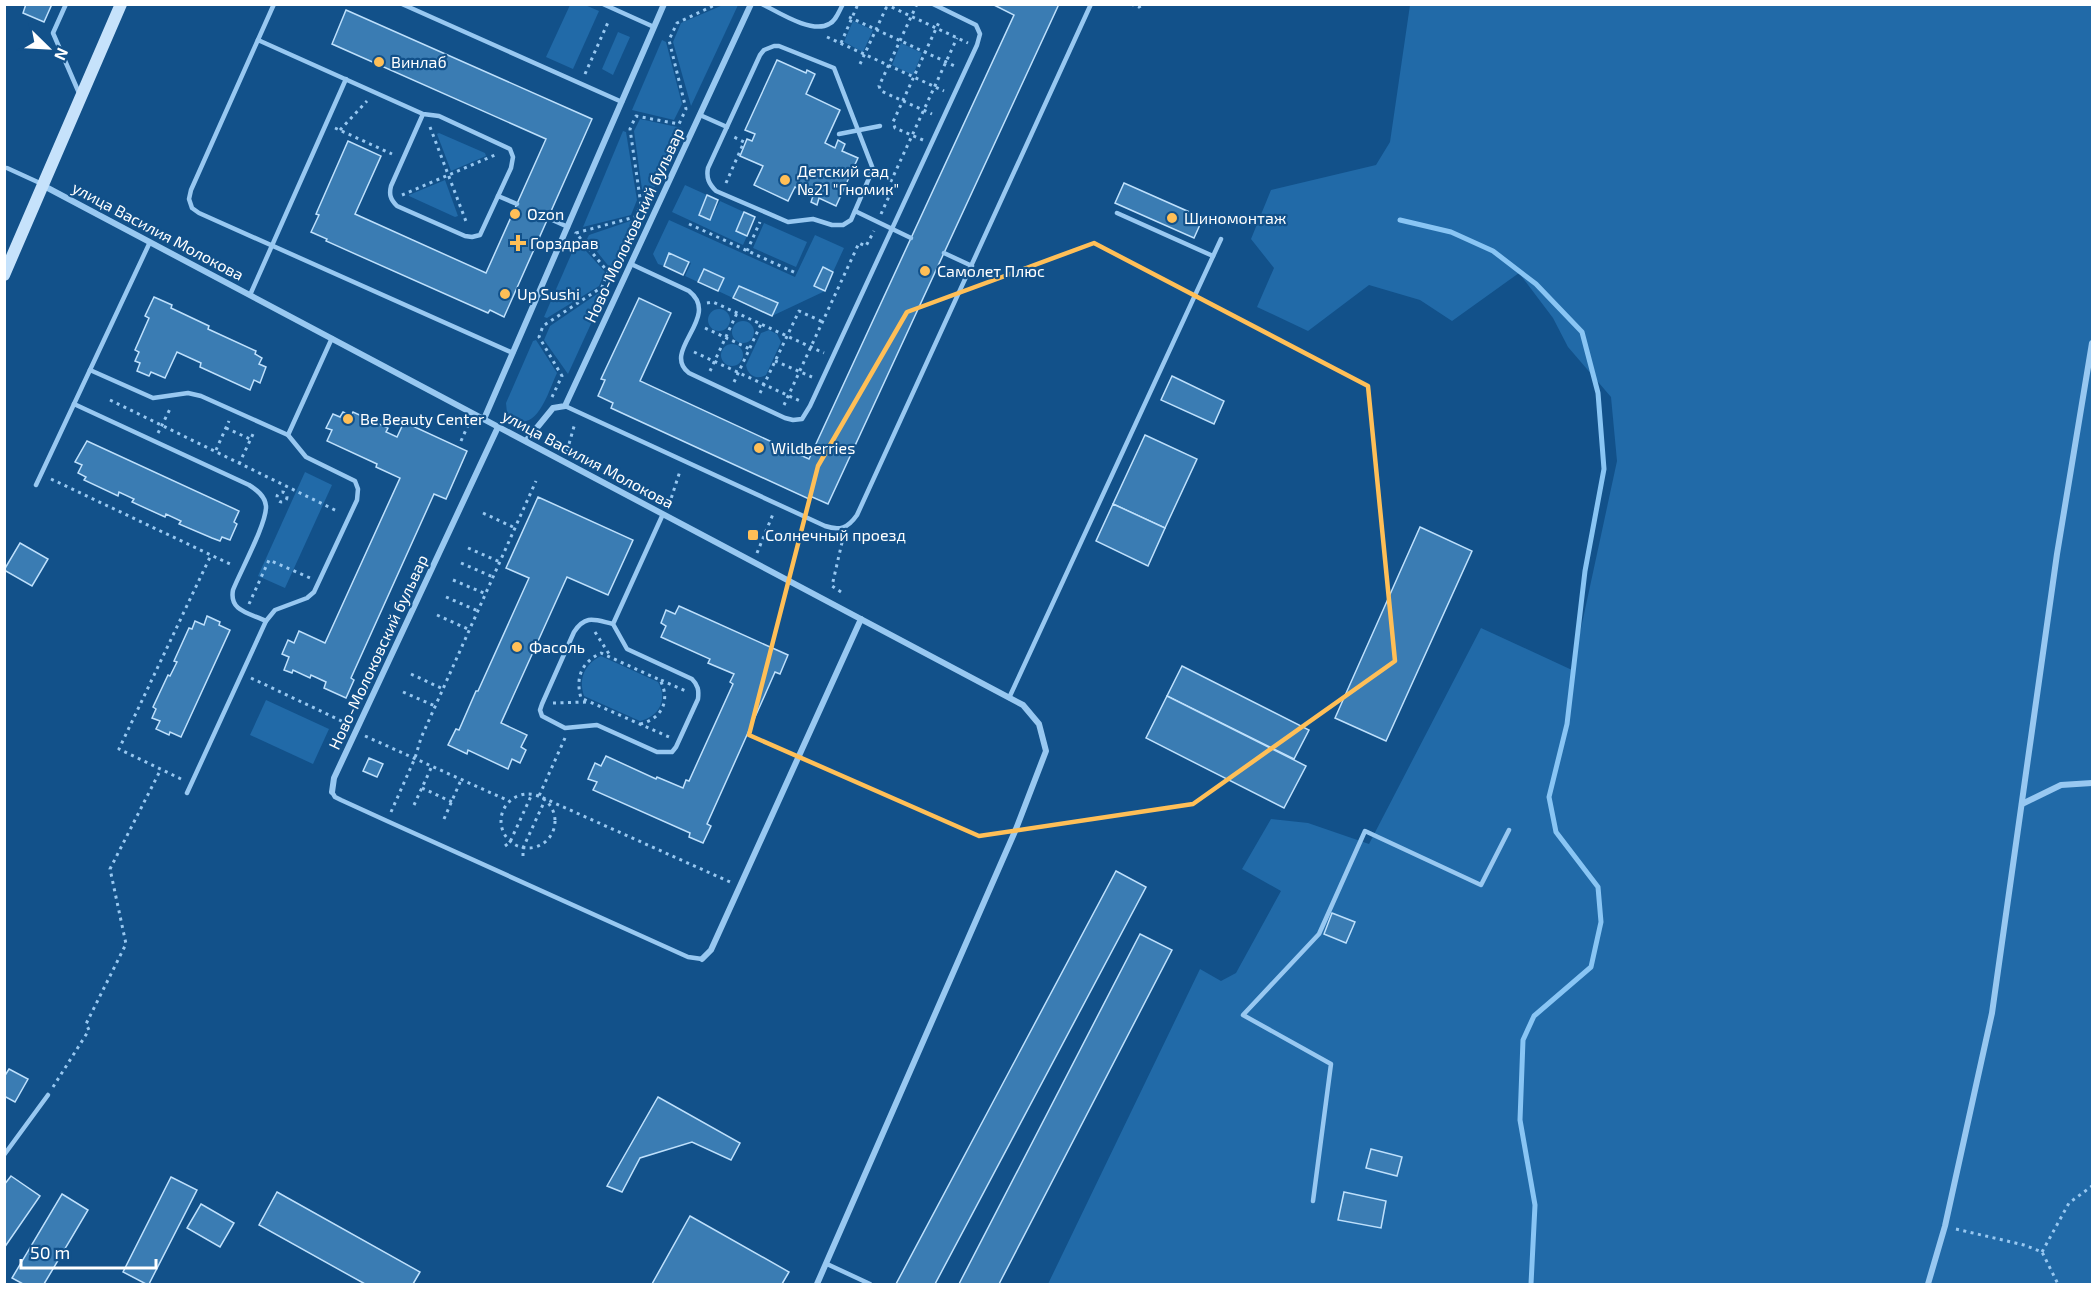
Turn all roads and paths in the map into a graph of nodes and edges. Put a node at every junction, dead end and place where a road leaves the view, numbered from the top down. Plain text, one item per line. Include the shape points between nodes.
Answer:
1 (66, 4) edge
2 (121, 4) edge
3 (274, 4) edge
4 (402, 4) edge
5 (603, 4) edge
6 (664, 4) edge
7 (717, 4) edge
8 (751, 4) edge
9 (762, 4) edge
10 (843, 4) edge
11 (858, 4) edge
12 (917, 4) edge
13 (933, 4) edge
14 (1091, 4) edge
15 (1131, 4) edge
16 (1144, 4) edge
17 (886, 5) edge
18 (614, 9) junction
19 (944, 10) junction
20 (839, 12) junction
21 (911, 17) junction
22 (852, 18) junction
23 (654, 27) junction
24 (818, 27) junction
25 (936, 28) junction
26 (876, 29) junction
27 (258, 40) junction
28 (900, 40) junction
29 (841, 43) junction
30 (976, 47) junction
31 (925, 52) junction
32 (864, 54) junction
33 (860, 64) dead end
34 (889, 65) junction
35 (965, 71) junction
36 (914, 76) junction
37 (346, 79) junction
38 (581, 84) junction
39 (376, 93) junction
40 (954, 95) junction
41 (81, 99) junction
42 (902, 100) junction
43 (622, 102) junction
44 (424, 114) junction
45 (700, 115) junction
46 (943, 119) junction
47 (326, 124) junction
48 (880, 126) dead end
49 (727, 127) junction
50 (339, 130) junction
51 (858, 130) junction
52 (724, 133) junction
53 (839, 134) dead end
54 (931, 144) junction
55 (510, 148) junction
56 (403, 158) junction
57 (7, 168) dead end
58 (448, 175) junction
59 (44, 186) junction
60 (721, 193) junction
61 (498, 196) junction
62 (392, 200) junction
63 (517, 204) dead end
64 (764, 212) junction
65 (855, 212) junction
66 (1118, 213) dead end
67 (548, 218) dead end
68 (690, 224) dead end
69 (568, 227) junction
70 (892, 229) junction
71 (472, 237) junction
72 (911, 238) dead end
73 (1221, 239) dead end
74 (150, 242) junction
75 (272, 246) junction
76 (747, 251) junction
77 (944, 253) dead end
78 (1213, 256) junction
79 (631, 264) junction
80 (972, 266) junction
81 (798, 274) dead end
82 (4, 275) edge
83 (250, 295) junction
84 (700, 306) junction
85 (737, 313) junction
86 (823, 322) dead end
87 (695, 324) junction
88 (761, 324) junction
89 (787, 336) junction
90 (332, 338) junction
91 (725, 338) junction
92 (2092, 343) edge
93 (684, 348) junction
94 (750, 349) junction
95 (513, 353) junction
96 (833, 357) junction
97 (775, 361) junction
98 (714, 362) junction
99 (90, 370) junction
100 (739, 373) junction
101 (705, 381) junction
102 (822, 382) junction
103 (118, 383) junction
104 (764, 385) junction
105 (730, 392) junction
106 (176, 394) junction
107 (110, 400) junction
108 (74, 404) junction
109 (755, 404) junction
110 (565, 406) junction
111 (810, 406) junction
112 (234, 411) junction
113 (549, 412) junction
114 (578, 412) junction
115 (102, 417) junction
116 (484, 419) junction
117 (258, 422) junction
118 (469, 423) dead end
119 (162, 425) junction
120 (498, 426) junction
121 (226, 428) junction
122 (288, 435) junction
123 (250, 440) junction
124 (154, 441) junction
125 (461, 441) dead end
126 (526, 441) junction
127 (216, 451) junction
128 (564, 461) junction
129 (683, 461) junction
130 (240, 462) junction
131 (41, 474) junction
132 (233, 477) junction
133 (536, 481) dead end
134 (36, 485) dead end
135 (290, 486) junction
136 (285, 492) dead end
137 (777, 504) junction
138 (483, 513) dead end
139 (664, 514) junction
140 (349, 517) junction
141 (845, 527) junction
142 (515, 528) junction
143 (468, 548) dead end
144 (211, 555) junction
145 (461, 562) dead end
146 (500, 562) junction
147 (753, 562) junction
148 (242, 570) junction
149 (493, 577) junction
150 (453, 580) dead end
151 (319, 582) junction
152 (841, 592) dead end
153 (486, 594) junction
154 (446, 597) dead end
155 (478, 611) junction
156 (246, 612) junction
157 (438, 615) dead end
158 (861, 619) junction
159 (586, 620) junction
160 (266, 621) junction
161 (613, 624) junction
162 (470, 630) junction
163 (612, 658) junction
164 (241, 673) junction
165 (411, 674) dead end
166 (660, 680) junction
167 (443, 689) junction
168 (403, 692) dead end
169 (698, 697) junction
170 (1009, 698) junction
171 (590, 701) junction
172 (542, 704) junction
173 (435, 706) junction
174 (639, 724) junction
175 (569, 728) junction
176 (357, 730) junction
177 (679, 741) junction
178 (415, 758) junction
179 (432, 766) junction
180 (161, 769) junction
181 (461, 780) junction
182 (192, 783) junction
183 (2092, 783) edge
184 (422, 788) junction
185 (332, 792) joint
186 (188, 793) dead end
187 (532, 794) junction
188 (539, 796) junction
189 (545, 800) junction
190 (509, 801) junction
191 (452, 802) junction
192 (2022, 804) junction
193 (414, 805) dead end
194 (444, 819) dead end
195 (387, 821) junction
196 (1509, 830) dead end
197 (510, 842) junction
198 (505, 846) dead end
199 (523, 848) junction
200 (523, 856) dead end
201 (740, 886) junction
202 (702, 959) joint
203 (48, 1095) joint
204 (4, 1155) edge
205 (2092, 1186) edge
206 (1313, 1201) dead end
207 (1945, 1226) junction
208 (2042, 1252) junction
209 (827, 1264) junction
210 (817, 1284) edge
211 (870, 1284) edge
212 (1928, 1284) edge
213 (2058, 1284) edge

1 - 41 lane via 53,33
2 - 41 main road
3 - 27 lane
4 - 38 lane
5 - 18 lane
6 - 23 street
7 - 113 path via 677,23 669,40 686,109 679,124 636,116 630,129 641,205 636,217 576,233 608,272 602,287 543,326 539,337 562,376 548,405
8 - 45 street, Ново-Молоковский бульвар
9 - 24 lane
10 - 20 lane
11 - 22 path
12 - 21 path
13 - 19 lane
14 - 80 lane
15 - 16 path
17 - 21 path
17 - 26 path
18 - 23 lane
18 - 38 path
19 - 25 path
19 - 30 lane via 976,26 980,34
20 - 22 path
20 - 24 lane via 830,24
21 - 25 path
21 - 28 path
22 - 26 path
22 - 29 path
23 - 43 street
24 - 29 path
25 - 30 path
25 - 31 path
26 - 28 path
26 - 32 path
27 - 37 lane
27 - 75 lane via 189,199 199,213
28 - 31 path
28 - 34 path
29 - 32 path
30 - 35 lane
31 - 35 path
31 - 36 path
32 - 33 path
32 - 34 path
34 - 36 path
34 - 42 path via 879,86 881,91
35 - 40 lane
36 - 40 path
36 - 42 path
37 - 39 lane
37 - 47 lane
38 - 43 lane
39 - 44 lane
39 - 50 path
40 - 46 lane
41 - 59 main road
42 - 46 path
42 - 54 path via 893,122 895,128
43 - 69 street
44 - 55 lane via 439,116
44 - 56 lane
44 - 58 path
45 - 49 lane
45 - 79 street, Ново-Молоковский бульвар
46 - 54 lane
47 - 50 path
47 - 75 lane
48 - 51 lane
49 - 51 lane via 760,55 779,46 834,68
49 - 52 lane
50 - 56 path
51 - 53 lane
51 - 65 lane via 873,169
52 - 60 lane via 707,176 712,187
52 - 60 path via 744,142
54 - 70 lane
55 - 58 path
55 - 61 lane via 511,168
56 - 62 lane via 391,186
57 - 59 lane
58 - 62 path
58 - 71 path
59 - 74 street, улица Василия Молокова
59 - 82 main road
60 - 64 lane
61 - 63 lane
61 - 71 lane via 480,235
62 - 71 lane via 397,206
64 - 65 lane via 788,222 813,219 843,225
64 - 76 path
65 - 70 lane
66 - 78 lane
67 - 69 lane
68 - 76 path
69 - 95 street
70 - 72 lane
70 - 96 lane
73 - 78 lane
74 - 83 street, улица Василия Молокова
74 - 99 lane
75 - 83 lane
75 - 95 lane
76 - 81 path
77 - 80 lane
78 - 170 lane
79 - 84 lane via 689,291
79 - 110 street, Ново-Молоковский бульвар
80 - 141 lane via 857,515
83 - 90 street, улица Василия Молокова
84 - 85 path via 713,302
84 - 87 lane
85 - 88 path
85 - 91 path
86 - 89 path via 799,311
87 - 91 path
87 - 93 lane
88 - 89 path
88 - 94 path
89 - 96 path
89 - 97 path
90 - 116 street, улица Василия Молокова
90 - 122 lane
91 - 94 path
91 - 98 path
92 - 192 street via 2056,554
93 - 98 path
93 - 101 lane via 682,368
94 - 100 path
95 - 116 street
96 - 102 lane
97 - 102 path
97 - 104 path
98 - 100 path
98 - 101 path
99 - 103 lane
99 - 108 lane
100 - 104 path
100 - 105 path
101 - 105 lane
102 - 111 lane
103 - 106 lane via 153,398
103 - 107 path
104 - 109 path
104 - 111 path
105 - 109 lane
106 - 112 lane via 188,393
106 - 119 path
107 - 115 path
107 - 119 path
108 - 115 lane
108 - 131 lane
109 - 111 lane via 794,420 802,418
110 - 113 street
110 - 114 lane
112 - 117 lane
112 - 121 path
113 - 126 street
114 - 128 path
114 - 129 lane
115 - 124 lane
116 - 120 street, улица Василия Молокова
117 - 122 lane
117 - 123 path
118 - 125 path
119 - 124 path
119 - 127 path
120 - 126 street, улица Василия Молокова
120 - 176 street, Ново-Молоковский бульвар
121 - 123 path
121 - 127 path
122 - 140 lane via 306,457 355,481 357,500
123 - 130 path
124 - 132 lane
126 - 128 street, улица Василия Молокова
127 - 130 path
128 - 139 street, улица Василия Молокова
129 - 137 lane
129 - 139 path
130 - 132 path
130 - 135 path
131 - 134 lane
131 - 144 path
132 - 148 lane via 260,492 266,506 264,521
133 - 142 path
135 - 136 path
135 - 140 path
137 - 141 lane via 825,526 837,530
137 - 147 path
138 - 142 path
139 - 147 street, улица Василия Молокова
139 - 161 lane
140 - 151 lane
141 - 152 path via 832,586
142 - 146 path
143 - 146 path
144 - 148 path
144 - 180 path via 119,749
145 - 149 path
146 - 149 path
147 - 158 street, улица Василия Молокова
148 - 156 lane via 231,598 233,604
149 - 153 path
150 - 153 path
151 - 156 path via 269,560
151 - 160 lane via 307,598 275,610
153 - 155 path
154 - 155 path
155 - 162 path
156 - 160 lane
157 - 162 path
158 - 170 street, улица Василия Молокова
158 - 201 street
159 - 161 lane
159 - 163 path
159 - 172 lane via 574,632
160 - 164 lane
161 - 169 lane via 627,649 692,679 700,691
162 - 167 path
163 - 166 path
163 - 171 path via 601,653 581,671 581,698
164 - 176 path
164 - 182 lane
165 - 167 path
166 - 169 path
166 - 174 path via 665,694 663,708 653,719
167 - 173 path
168 - 173 path
169 - 177 lane
170 - 209 street, улица Василия Молокова via 1023,705 1039,724 1046,751 1012,840
171 - 172 path
171 - 174 path
172 - 175 lane via 542,716
173 - 178 path
174 - 177 path
175 - 177 lane via 597,726 665,753 672,752
175 - 188 path
176 - 178 path
176 - 185 street, Ново-Молоковский бульвар via 334,777
178 - 179 path
178 - 195 path
179 - 181 path
179 - 184 path
180 - 182 path
180 - 203 path via 110,869 126,944 86,1024 89,1030
181 - 190 path
181 - 191 path
182 - 186 lane
183 - 192 street via 2061,785
184 - 191 path
184 - 193 path
185 - 195 lane via 335,797
187 - 188 path
187 - 190 path
187 - 197 path
188 - 189 path
188 - 201 path
189 - 199 path
189 - 199 path via 555,815 553,832 541,845
190 - 197 path via 500,818
191 - 194 path
192 - 207 street via 1992,1013
195 - 202 lane via 682,954
196 - 206 lane via 1481,885 1365,831 1319,934 1243,1015 1331,1064
197 - 198 path
197 - 199 path
199 - 200 path
201 - 202 street via 711,950
203 - 204 lane
205 - 208 path via 2069,1203
207 - 208 path
207 - 212 street
208 - 213 path
209 - 210 street
209 - 211 lane

